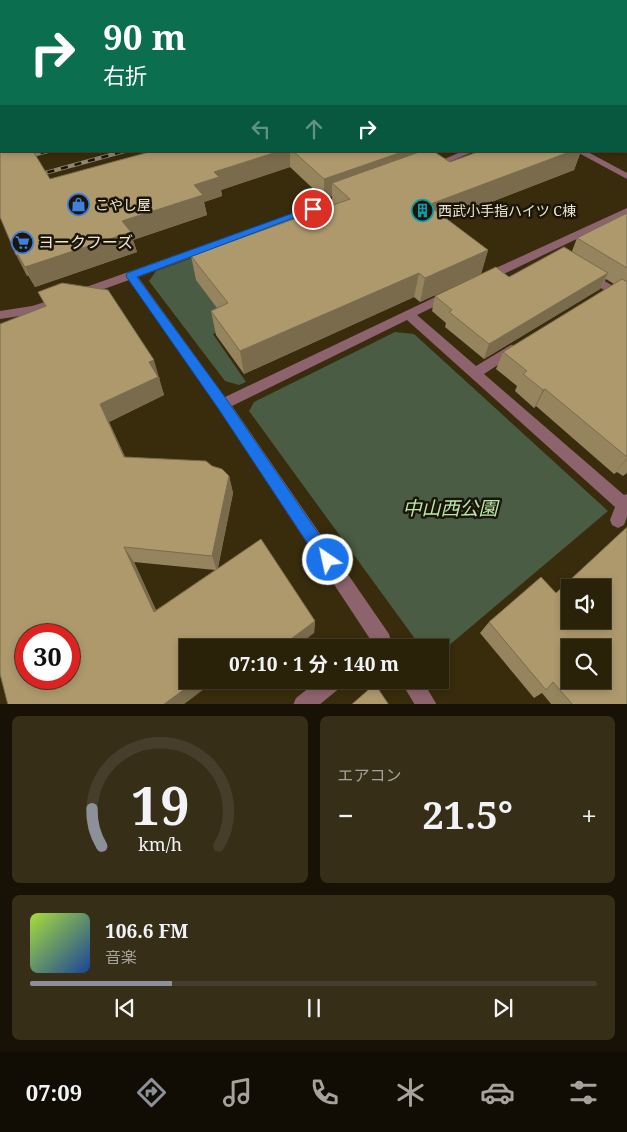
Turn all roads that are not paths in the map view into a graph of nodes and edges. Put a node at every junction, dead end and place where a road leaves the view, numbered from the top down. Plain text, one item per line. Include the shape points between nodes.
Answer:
1 (468, 152) edge
2 (581, 152) edge
3 (424, 168) edge
4 (627, 176) edge
5 (359, 192) edge
6 (627, 211) edge
7 (579, 269) edge
8 (131, 276) junction
9 (477, 282) edge
10 (627, 286) edge
11 (460, 290) edge
12 (614, 291) junction
13 (597, 299) edge
14 (627, 299) edge
15 (408, 314) junction
16 (0, 315) edge
17 (524, 344) edge
18 (474, 374) junction
19 (223, 404) junction
20 (624, 508) edge
21 (377, 639) edge
22 (322, 689) edge
23 (416, 689) edge
24 (303, 704) edge
25 (427, 704) edge

1 - 3 street
2 - 4 street
5 - 8 street
6 - 9 street via 551,251
7 - 12 street
8 - 16 street via 33,310
8 - 19 street
10 - 12 street
11 - 15 street
12 - 13 street
12 - 14 street
15 - 18 street
15 - 19 street
17 - 18 street
18 - 20 street
19 - 21 street
22 - 24 street
23 - 25 street

